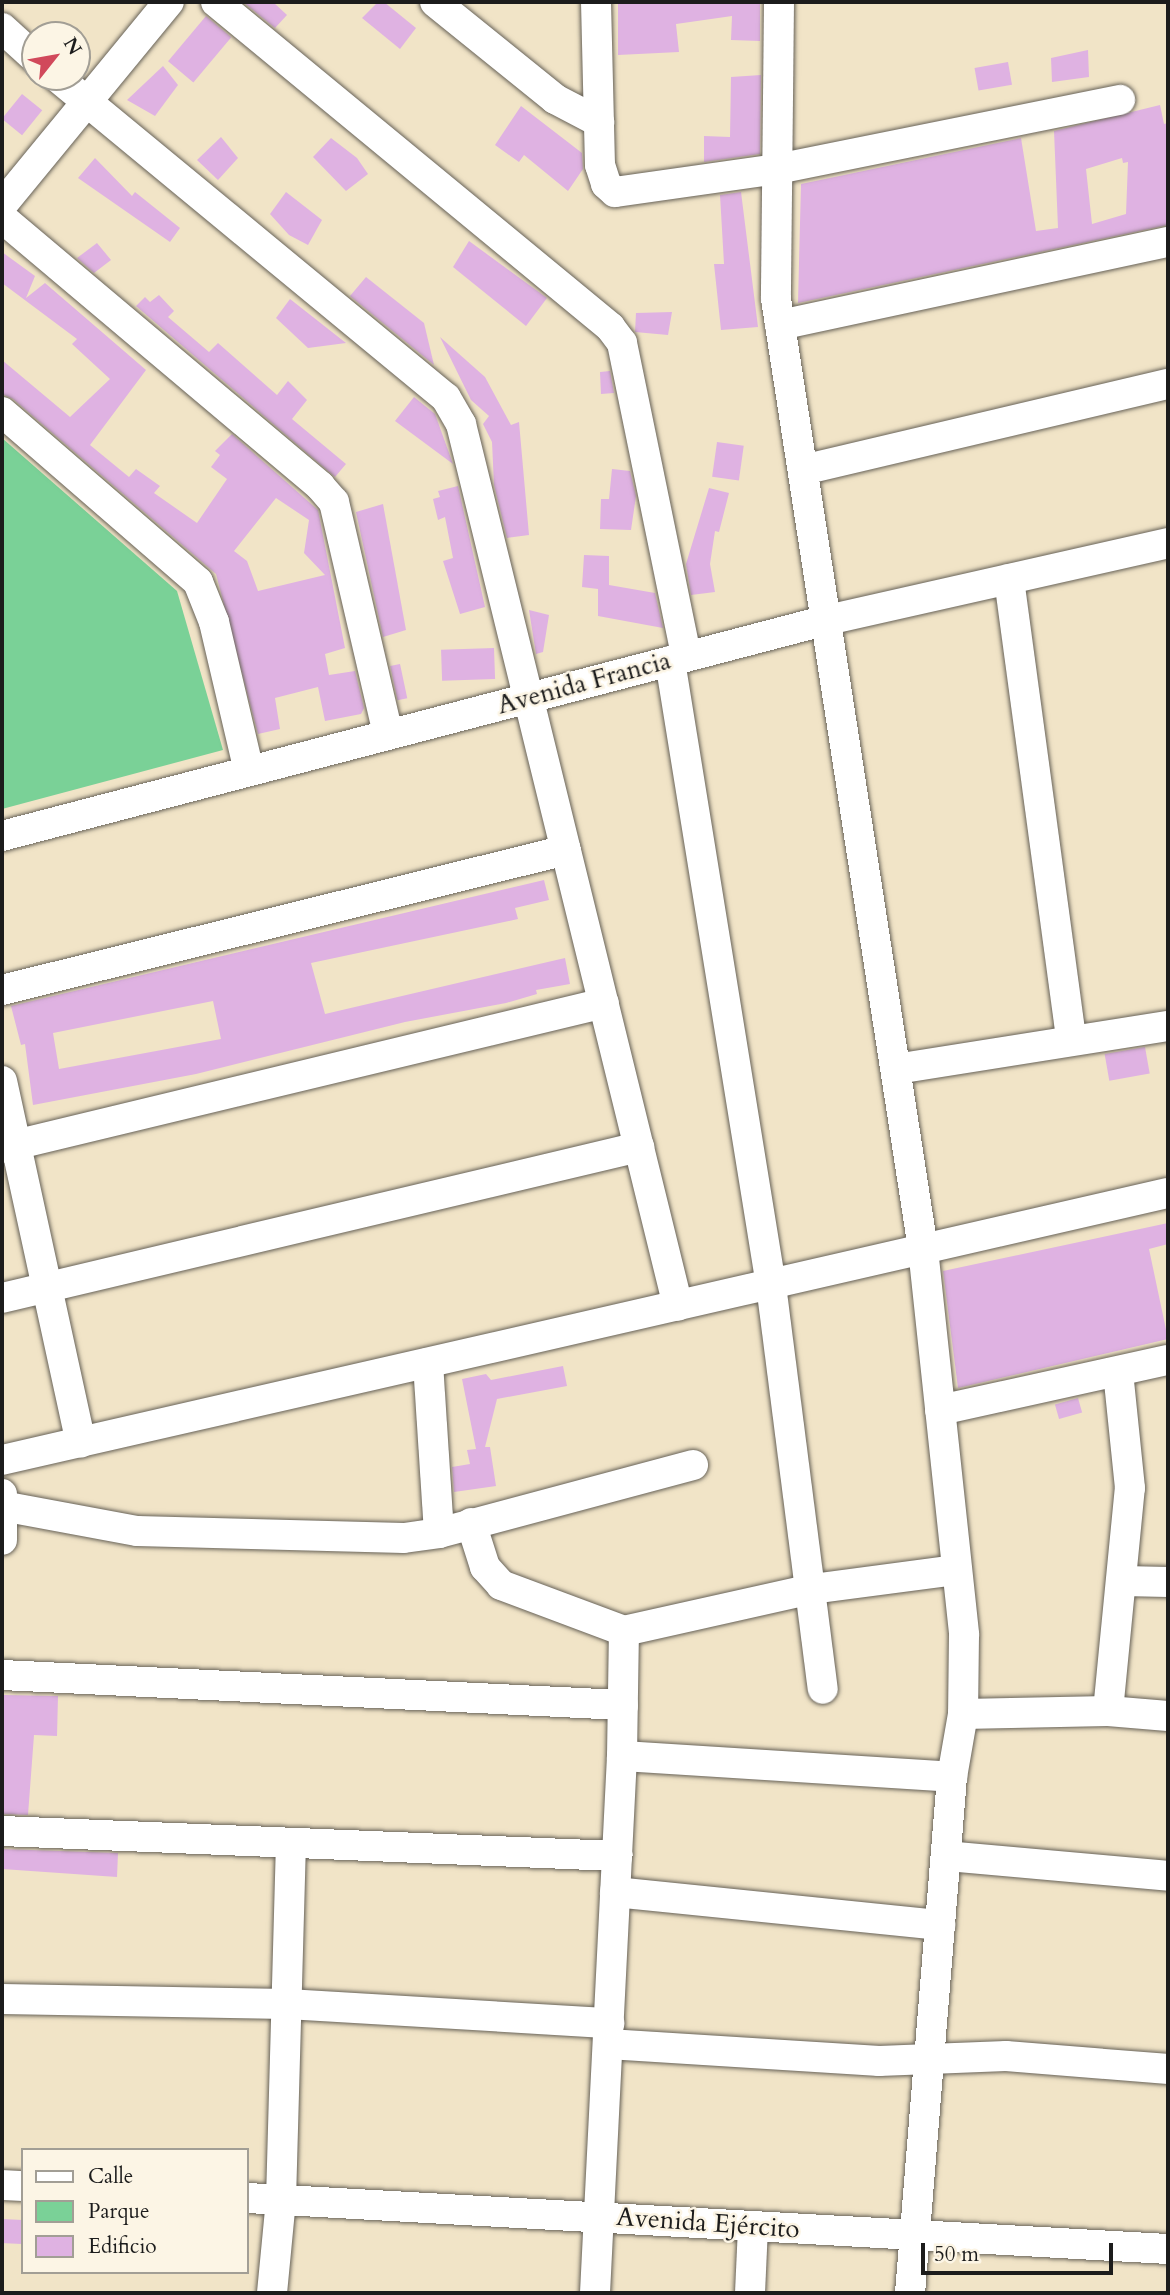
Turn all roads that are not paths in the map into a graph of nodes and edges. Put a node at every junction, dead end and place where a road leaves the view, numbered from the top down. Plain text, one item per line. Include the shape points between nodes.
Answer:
1 (169, 2) edge
2 (216, 2) edge
3 (435, 2) edge
4 (596, 2) edge
5 (779, 2) edge
6 (2, 28) edge
7 (21, 45) edge
8 (73, 91) edge
9 (1120, 100) dead end
10 (87, 104) junction
11 (599, 122) junction
12 (777, 169) junction
13 (2, 205) edge
14 (2, 218) edge
15 (1168, 242) edge
16 (780, 325) junction
17 (1168, 384) edge
18 (2, 412) edge
19 (803, 470) junction
20 (1168, 543) edge
21 (1009, 579) junction
22 (827, 620) junction
23 (678, 659) junction
24 (528, 698) junction
25 (388, 734) junction
26 (249, 771) junction
27 (2, 836) edge
28 (566, 850) junction
29 (2, 990) edge
30 (604, 1003) junction
31 (1168, 1026) edge
32 (1071, 1040) junction
33 (895, 1069) junction
34 (2, 1081) edge
35 (9, 1147) edge
36 (639, 1147) junction
37 (1168, 1193) edge
38 (923, 1249) junction
39 (771, 1285) junction
40 (47, 1287) junction
41 (2, 1298) edge
42 (678, 1306) junction
43 (1168, 1360) edge
44 (428, 1363) junction
45 (1118, 1372) junction
46 (940, 1409) junction
47 (81, 1442) junction
48 (2, 1460) edge
49 (693, 1465) dead end
50 (3, 1503) edge
51 (471, 1523) junction
52 (439, 1533) junction
53 (2, 1540) edge
54 (957, 1570) junction
55 (1123, 1581) junction
56 (1168, 1582) edge
57 (812, 1589) junction
58 (624, 1631) junction
59 (2, 1675) edge
60 (823, 1689) dead end
61 (623, 1705) junction
62 (1108, 1711) junction
63 (963, 1714) junction
64 (1168, 1716) edge
65 (622, 1756) junction
66 (952, 1777) junction
67 (2, 1831) edge
68 (291, 1843) junction
69 (617, 1856) junction
70 (946, 1856) junction
71 (1168, 1876) edge
72 (615, 1892) junction
73 (940, 1926) junction
74 (2, 1999) edge
75 (287, 2004) junction
76 (608, 2033) junction
77 (930, 2061) junction
78 (1168, 2069) edge
79 (2, 2185) edge
80 (21, 2186) edge
81 (248, 2198) edge
82 (281, 2200) junction
83 (599, 2215) junction
84 (753, 2227) junction
85 (914, 2238) junction
86 (1168, 2249) edge
87 (272, 2293) edge
88 (595, 2293) edge
89 (750, 2293) edge
90 (910, 2293) edge

1 - 10 street
2 - 23 street via 610,327 622,344
3 - 11 street via 555,99
4 - 11 street
5 - 12 street
6 - 7 street
8 - 10 street
9 - 12 street
10 - 13 street
10 - 24 street via 446,398 461,424
11 - 12 street via 600,165 606,184 615,192
12 - 16 street
14 - 25 street via 334,502
15 - 16 street
16 - 19 street
17 - 19 street
18 - 26 street via 198,582 215,622
19 - 22 street
20 - 21 street, Avenida Francia
21 - 22 street, Avenida Francia
21 - 32 street
22 - 23 street, Avenida Francia
22 - 33 street
23 - 24 street, Avenida Francia
23 - 39 street
24 - 25 street, Avenida Francia
24 - 28 street
25 - 26 street, Avenida Francia
26 - 27 street, Avenida Francia
28 - 29 street
28 - 30 street
30 - 35 street
30 - 36 street
31 - 32 street
32 - 33 street
33 - 38 street
34 - 35 street
35 - 40 street
36 - 40 street
36 - 42 street
37 - 38 street
38 - 39 street
38 - 46 street
39 - 42 street
39 - 57 street
40 - 41 street
40 - 47 street
42 - 44 street
43 - 45 street
44 - 47 street
44 - 52 street
45 - 46 street
45 - 55 street via 1130,1488
46 - 54 street
47 - 48 street
49 - 51 street
50 - 52 street via 137,1531 318,1538 404,1538
50 - 53 street
51 - 52 street
51 - 58 street via 485,1567 500,1586
54 - 57 street
54 - 63 street via 964,1635
55 - 56 street
55 - 62 street
57 - 58 street
57 - 60 street
58 - 61 street
59 - 61 street
61 - 65 street
62 - 63 street
62 - 64 street
63 - 66 street
65 - 66 street
65 - 69 street
66 - 70 street
67 - 68 street
68 - 69 street
68 - 75 street
69 - 72 street
70 - 71 street
70 - 73 street
72 - 73 street
72 - 76 street
73 - 77 street
74 - 75 street
75 - 76 street
75 - 82 street
76 - 77 street
76 - 83 street
77 - 78 street via 1006,2056
77 - 85 street
79 - 80 street
81 - 82 street, Avenida Ejército
82 - 83 street, Avenida Ejército
82 - 87 street
83 - 84 street, Avenida Ejército
83 - 88 street
84 - 85 street, Avenida Ejército
84 - 89 street
85 - 86 street, Avenida Ejército
85 - 90 street

